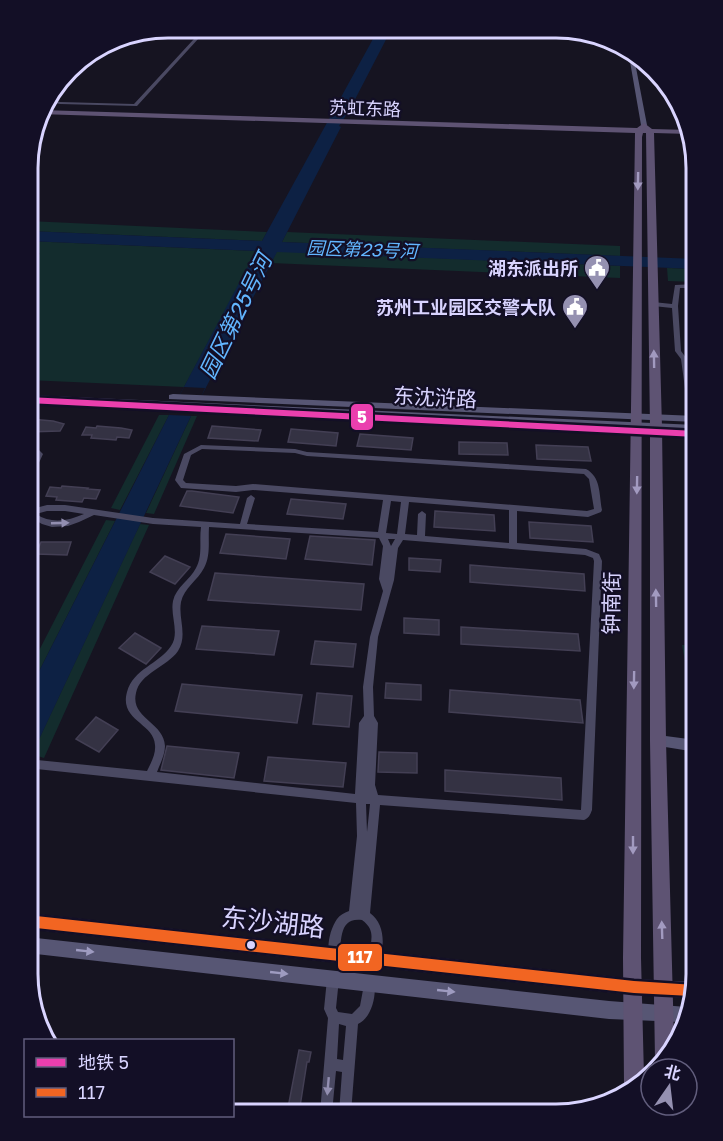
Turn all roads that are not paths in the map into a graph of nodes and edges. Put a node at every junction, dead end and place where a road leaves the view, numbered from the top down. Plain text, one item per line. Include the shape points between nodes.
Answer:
1 (197, 38) edge
2 (632, 62) edge
3 (56, 101) edge
4 (50, 111) edge
5 (50, 111) edge
6 (329, 119) junction
7 (679, 127) edge
8 (644, 129) junction
9 (680, 131) edge
10 (686, 286) edge
11 (653, 304) junction
12 (675, 306) junction
13 (686, 372) edge
14 (38, 391) edge
15 (38, 398) edge
16 (176, 401) junction
17 (686, 420) edge
18 (637, 422) junction
19 (656, 422) junction
20 (686, 426) edge
21 (251, 498) dead end
22 (387, 499) junction
23 (405, 500) junction
24 (513, 508) junction
25 (38, 511) edge
26 (92, 513) junction
27 (106, 514) joint
28 (422, 514) dead end
29 (38, 519) edge
30 (206, 524) junction
31 (243, 526) junction
32 (382, 535) junction
33 (401, 537) junction
34 (421, 538) junction
35 (513, 546) junction
36 (386, 591) junction
37 (369, 717) junction
38 (658, 741) junction
39 (685, 745) edge
40 (38, 765) edge
41 (150, 777) junction
42 (362, 799) junction
43 (374, 799) junction
44 (361, 825) junction
45 (373, 826) junction
46 (359, 914) junction
47 (38, 922) edge
48 (38, 946) edge
49 (334, 954) junction
50 (375, 958) junction
51 (333, 979) junction
52 (369, 982) junction
53 (634, 987) junction
54 (664, 989) junction
55 (684, 990) edge
56 (635, 1012) junction
57 (664, 1013) junction
58 (680, 1014) edge
59 (334, 1017) junction
60 (352, 1020) junction
61 (665, 1044) edge
62 (330, 1065) junction
63 (348, 1066) junction
64 (634, 1078) edge
65 (327, 1104) edge
66 (346, 1104) edge

1 - 3 street via 135,105
2 - 8 main road, 钟南街
4 - 6 main road, 苏虹东路 via 192,112
5 - 6 main road, 苏虹东路
6 - 8 main road, 苏虹东路
7 - 8 main road, 苏虹东路
8 - 9 main road, 苏虹东路
8 - 11 main road, 钟南街
8 -> 18 main road, 钟南街 via 637,262
10 - 12 street via 677,286
11 - 12 street
19 -> 11 main road, 钟南街
12 - 13 street via 678,351
14 - 16 main road, 东沈浒路
15 - 16 main road, 东沈浒路
16 - 18 main road, 东沈浒路
17 - 19 main road, 东沈浒路
18 - 19 main road, 东沈浒路
18 -> 53 main road, 钟南街
19 - 20 main road, 东沈浒路
38 -> 19 main road, 钟南街
21 - 31 street
22 - 23 street
22 - 24 street via 253,487 184,486 179,480 188,454 201,447 582,471 594,478 598,510 592,513
22 - 32 street
23 - 24 street
23 - 33 street
24 - 35 street
25 - 26 street via 55,508
26 - 27 street
29 -> 26 street via 56,524
27 - 30 street
28 - 34 street
30 - 31 street
30 - 41 street via 204,560 177,604 178,641 167,657 140,678 130,697 138,719 156,734 160,746
31 - 32 street
32 - 33 street
32 - 36 street via 387,546 383,579
33 - 34 street
33 - 36 street via 394,547
34 - 35 street
35 - 43 street via 586,552 598,561 587,810 584,815
36 - 37 street via 374,637
37 - 42 street via 364,723
37 - 43 street via 373,723 370,785
38 - 39 main road
54 -> 38 main road, 钟南街
40 - 41 street
41 - 42 street
42 - 43 street
42 - 44 street
43 - 45 street
44 - 45 street
44 - 46 street
45 - 46 street
46 - 49 street via 345,918 338,930
46 - 50 street via 375,926
47 - 49 main road, 东沙湖路
48 -> 51 main road
49 - 50 main road, 东沙湖路
50 - 53 main road, 东沙湖路
51 - 52 main road
51 - 59 street via 330,1009
52 -> 56 main road
52 - 60 street via 365,1010
53 - 54 main road, 东沙湖路
53 - 56 main road, 钟南街
54 - 55 main road, 东沙湖路
54 - 57 main road, 钟南街
56 - 57 main road
56 - 64 main road, 钟南街
57 - 58 main road
57 - 61 main road, 钟南街
59 - 60 street
59 - 62 street
60 - 63 street
62 - 63 street
62 -> 65 street
63 - 66 street

